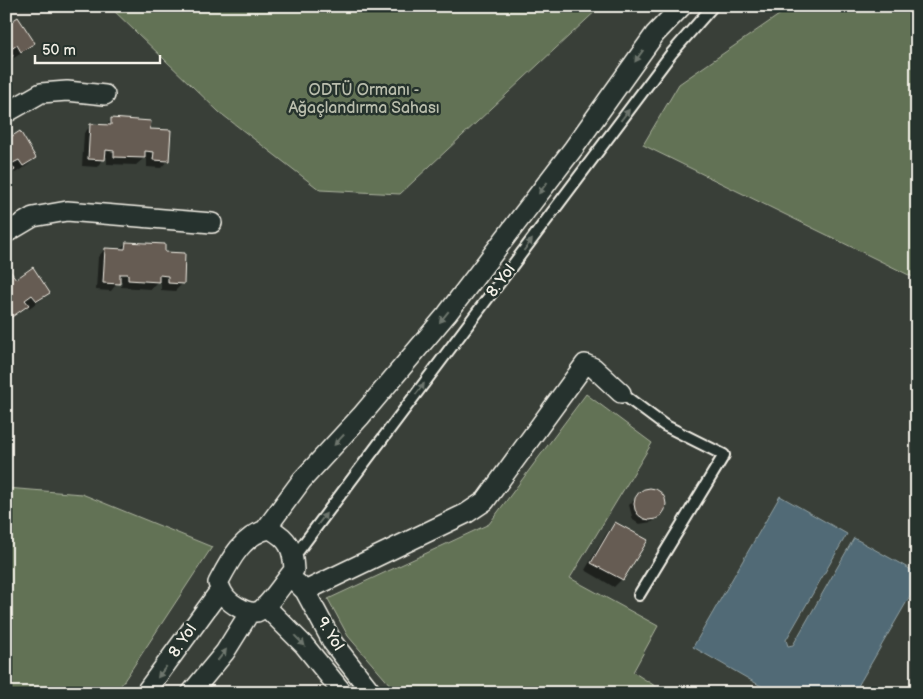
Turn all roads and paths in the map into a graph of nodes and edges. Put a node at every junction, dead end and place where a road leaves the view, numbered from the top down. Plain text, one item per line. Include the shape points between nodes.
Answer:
1 (670, 6) edge
2 (682, 6) edge
3 (713, 6) edge
4 (655, 34) junction
5 (105, 95) dead end
6 (6, 113) edge
7 (212, 223) dead end
8 (6, 233) edge
9 (621, 393) joint
10 (265, 530) junction
11 (291, 567) junction
12 (220, 589) junction
13 (305, 592) junction
14 (639, 595) dead end
15 (258, 609) junction
16 (145, 693) edge
17 (191, 693) edge
18 (343, 693) edge
19 (372, 693) edge

1 - 4 street
2 - 4 street, 8. Yol
11 -> 3 lane, 8. Yol via 671,54
4 -> 10 street, 8. Yol via 573,149 447,314 362,416 302,480
5 - 6 street via 67,91 41,93
7 - 8 street via 67,211 33,217
9 - 13 street via 594,368 585,364 485,501 467,513
9 - 14 lane via 664,425 724,455
10 - 11 street via 281,535 291,546
10 - 12 street, 8. Yol via 257,531 248,538 227,566 218,583
11 - 13 street, 9. Yol
11 - 15 street, 8. Yol
12 - 15 street via 230,603
12 -> 16 street, 8. Yol
13 - 19 street, 9. Yol via 333,643
17 -> 15 street, 8. Yol
15 -> 18 street, 9. Yol via 304,645

